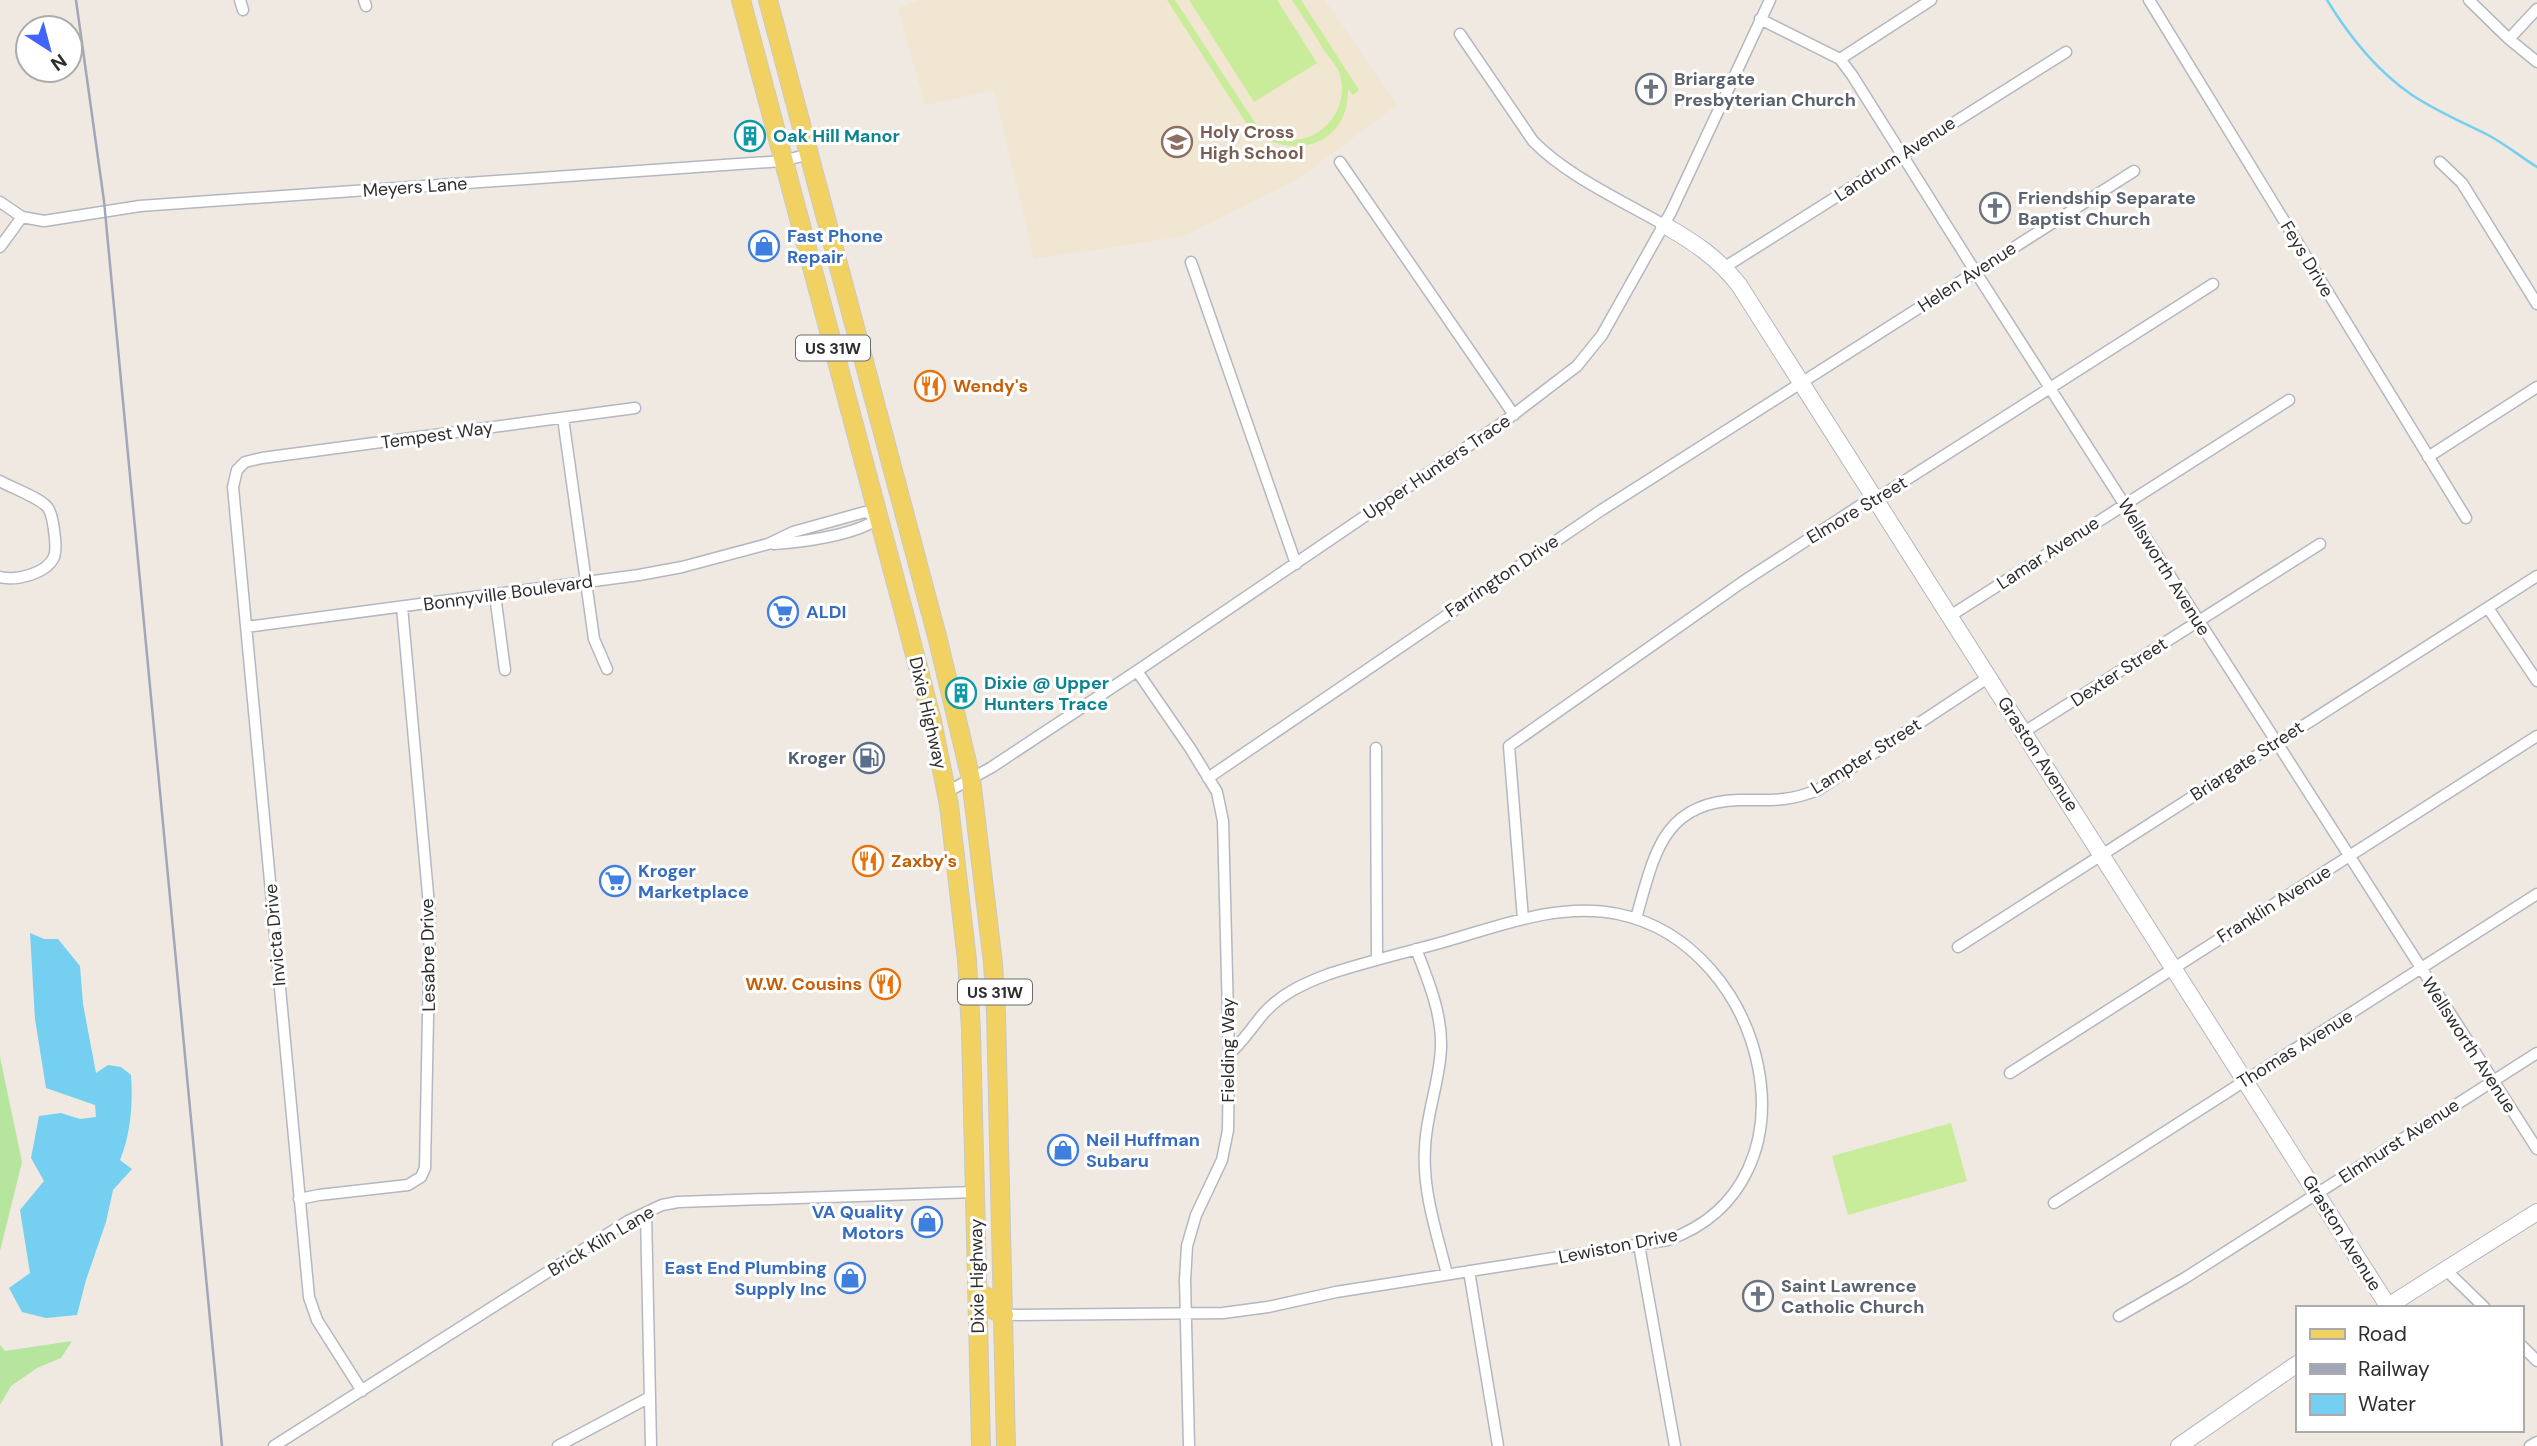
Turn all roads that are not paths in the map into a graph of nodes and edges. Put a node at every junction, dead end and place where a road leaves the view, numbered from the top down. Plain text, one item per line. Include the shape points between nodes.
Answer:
1 (741, 0) edge
2 (768, 0) edge
3 (1770, 0) edge
4 (1931, 0) edge
5 (2149, 0) edge
6 (2469, 0) edge
7 (2537, 9) edge
8 (1760, 19) junction
9 (1460, 34) dead end
10 (2509, 39) junction
11 (2066, 52) dead end
12 (1840, 59) junction
13 (2537, 62) edge
14 (809, 154) junction
15 (1902, 155) junction
16 (783, 161) junction
17 (1340, 162) dead end
18 (2440, 162) dead end
19 (2134, 171) dead end
20 (0, 202) edge
21 (22, 217) junction
22 (1664, 225) junction
23 (0, 247) edge
24 (1191, 262) dead end
25 (1725, 267) junction
26 (1975, 271) junction
27 (2213, 284) dead end
28 (2537, 304) edge
29 (1801, 383) junction
30 (2537, 387) edge
31 (2050, 389) junction
32 (2289, 400) dead end
33 (635, 408) dead end
34 (1514, 415) junction
35 (564, 418) junction
36 (2428, 457) junction
37 (240, 466) joint
38 (0, 481) edge
39 (1874, 498) junction
40 (2124, 505) junction
41 (879, 518) junction
42 (2466, 518) dead end
43 (2320, 544) dead end
44 (917, 561) junction
45 (1296, 564) junction
46 (2537, 576) edge
47 (0, 577) edge
48 (586, 583) junction
49 (495, 595) junction
50 (402, 607) junction
51 (2488, 608) junction
52 (1950, 616) junction
53 (2198, 621) junction
54 (246, 627) junction
55 (607, 669) dead end
56 (505, 670) dead end
57 (1137, 671) junction
58 (1989, 677) junction
59 (2537, 681) edge
60 (2024, 732) junction
61 (2537, 736) edge
62 (2277, 744) junction
63 (1376, 748) dead end
64 (1208, 778) junction
65 (971, 779) junction
66 (947, 792) junction
67 (2102, 855) junction
68 (2348, 857) junction
69 (2537, 894) edge
70 (1636, 918) junction
71 (1523, 919) junction
72 (1958, 947) dead end
73 (1416, 949) junction
74 (1377, 960) junction
75 (2174, 967) junction
76 (2421, 969) junction
77 (2537, 1053) edge
78 (1229, 1054) junction
79 (2010, 1073) dead end
80 (2246, 1080) junction
81 (2493, 1081) junction
82 (2537, 1149) edge
83 (975, 1192) junction
84 (2317, 1193) junction
85 (299, 1199) junction
86 (2054, 1203) dead end
87 (2537, 1212) edge
88 (646, 1213) junction
89 (1639, 1245) junction
90 (1003, 1261) junction
91 (2446, 1270) junction
92 (1469, 1271) junction
93 (1447, 1274) junction
94 (977, 1291) junction
95 (2386, 1306) edge
96 (2389, 1306) edge
97 (2482, 1306) edge
98 (1186, 1314) junction
99 (1004, 1315) junction
100 (2119, 1316) dead end
101 (2523, 1347) edge
102 (2537, 1361) edge
103 (2296, 1365) edge
104 (362, 1391) junction
105 (650, 1397) junction
106 (2537, 1441) edge
107 (274, 1446) edge
108 (558, 1446) edge
109 (651, 1446) edge
110 (981, 1446) edge
111 (1006, 1446) edge
112 (1189, 1446) edge
113 (1497, 1446) edge
114 (1675, 1446) edge
115 (2179, 1446) edge
116 (2530, 1446) edge

1 - 16 main road, Dixie Highway / US 31W
2 - 14 main road, Dixie Highway / US 31W
3 - 8 street, Upper Hunters Trace
4 - 12 street
5 - 36 street, Feys Drive
6 - 10 street
7 - 10 street
8 - 12 street
8 - 22 street, Upper Hunters Trace
9 - 22 street via 1542,150
10 - 13 street
11 - 15 street, Landrum Avenue
12 - 15 street, Wellsworth Avenue
14 - 16 street, Meyers Lane
14 - 44 main road, Dixie Highway / US 31W
15 - 25 street, Landrum Avenue
15 - 26 street, Wellsworth Avenue
16 - 21 street, Meyers Lane via 140,206 44,221
16 - 41 main road, Dixie Highway / US 31W
17 - 34 street
18 - 28 street via 2462,183
19 - 26 street, Helen Avenue
20 - 21 street
21 - 23 street
22 - 25 street, Graston Avenue
22 - 34 street, Upper Hunters Trace via 1589,354
24 - 45 street
25 - 29 street, Graston Avenue
26 - 29 street, Helen Avenue
26 - 31 street, Wellsworth Avenue
27 - 31 street, Elmore Street
29 - 39 street, Graston Avenue
29 - 64 street, Farrington Drive via 1503,575
30 - 36 street
31 - 39 street, Elmore Street
31 - 40 street, Wellsworth Avenue
32 - 40 street, Lamar Avenue
33 - 35 street, Tempest Way
34 - 45 street, Upper Hunters Trace
35 - 37 street, Tempest Way via 262,458
35 - 48 street
36 - 42 street, Feys Drive
37 - 54 street, Invicta Drive via 233,487
38 - 47 street via 49,509 56,544 54,557 45,567 28,576
39 - 52 street, Graston Avenue
39 - 71 street, Elmore Street via 1741,583 1509,746
40 - 52 street, Lamar Avenue
40 - 53 street, Wellsworth Avenue
41 - 44 main road via 900,525
41 - 48 street, Bonnyville Boulevard via 867,527 797,543 768,544 682,568
41 - 66 main road, Dixie Highway / US 31W
43 - 53 street, Dexter Street
44 - 65 main road, Dixie Highway / US 31W
45 - 57 street, Upper Hunters Trace
46 - 51 street, Briargate Street
48 - 49 street, Bonnyville Boulevard
48 - 55 street via 594,639
49 - 50 street, Bonnyville Boulevard
49 - 56 street
50 - 54 street, Bonnyville Boulevard
50 - 85 street, Lesabre Drive via 430,916 425,1168 421,1177 408,1185
51 - 59 street
51 - 62 street, Briargate Street
52 - 58 street, Graston Avenue
53 - 60 street, Dexter Street
53 - 62 street, Wellsworth Avenue
54 - 85 street, Invicta Drive
57 - 64 street, Fielding Way
57 - 65 street, Upper Hunters Trace
58 - 60 street, Graston Avenue
58 - 70 street, Lampter Street via 1818,790 1780,801 1712,803 1681,817 1660,844
60 - 67 street, Graston Avenue
61 - 68 street, Franklin Avenue
62 - 67 street, Briargate Street
62 - 68 street, Wellsworth Avenue
63 - 74 street
64 - 78 street, Fielding Way via 1217,792 1223,821
65 - 66 street, Upper Hunters Trace
65 - 90 main road, Dixie Highway / US 31W via 993,963
66 - 83 main road, Dixie Highway / US 31W via 967,960
67 - 72 street, Briargate Street
67 - 75 street, Graston Avenue
68 - 75 street, Franklin Avenue
68 - 76 street, Wellsworth Avenue
69 - 76 street, Thomas Avenue
70 - 71 street, Lewiston Drive via 1582,910
70 - 89 street, Lewiston Drive via 1681,941 1713,970 1750,1033 1762,1090 1756,1143 1728,1200 1685,1234
71 - 73 street, Lewiston Drive
73 - 74 street, Lewiston Drive
73 - 93 street via 1440,1025 1440,1060 1424,1149
74 - 78 street, Lewiston Drive via 1329,974 1282,996
75 - 79 street, Franklin Avenue
75 - 80 street, Graston Avenue
76 - 80 street, Thomas Avenue
76 - 81 street, Wellsworth Avenue
77 - 81 street, Elmhurst Avenue
78 - 98 street, Fielding Way via 1228,1130 1217,1173 1190,1231 1185,1261
80 - 84 street, Graston Avenue
80 - 86 street, Thomas Avenue
81 - 82 street, Wellsworth Avenue
81 - 84 street, Elmhurst Avenue
83 - 88 street, Brick Kiln Lane via 702,1200 662,1205
83 - 90 main road via 990,1196 992,1247
83 - 94 main road, Dixie Highway / US 31W
84 - 95 street, Graston Avenue
84 - 100 street, Elmhurst Avenue
85 - 104 street, Invicta Drive via 311,1305
87 - 91 street
88 - 104 street, Brick Kiln Lane
88 - 105 street
89 - 92 street, Lewiston Drive
89 - 114 street
90 - 99 main road, Dixie Highway / US 31W
91 - 96 street
91 - 97 street
92 - 93 street, Lewiston Drive
92 - 113 street
93 - 98 street, Lewiston Drive via 1251,1310
94 - 99 main road via 990,1299 990,1308
94 - 110 main road, Dixie Highway / US 31W
98 - 99 street, Lewiston Drive
98 - 112 street, Fielding Way
99 - 111 main road, Dixie Highway / US 31W
101 - 102 street
103 - 115 street
104 - 107 street, Brick Kiln Lane
105 - 108 street
105 - 109 street
106 - 116 street

